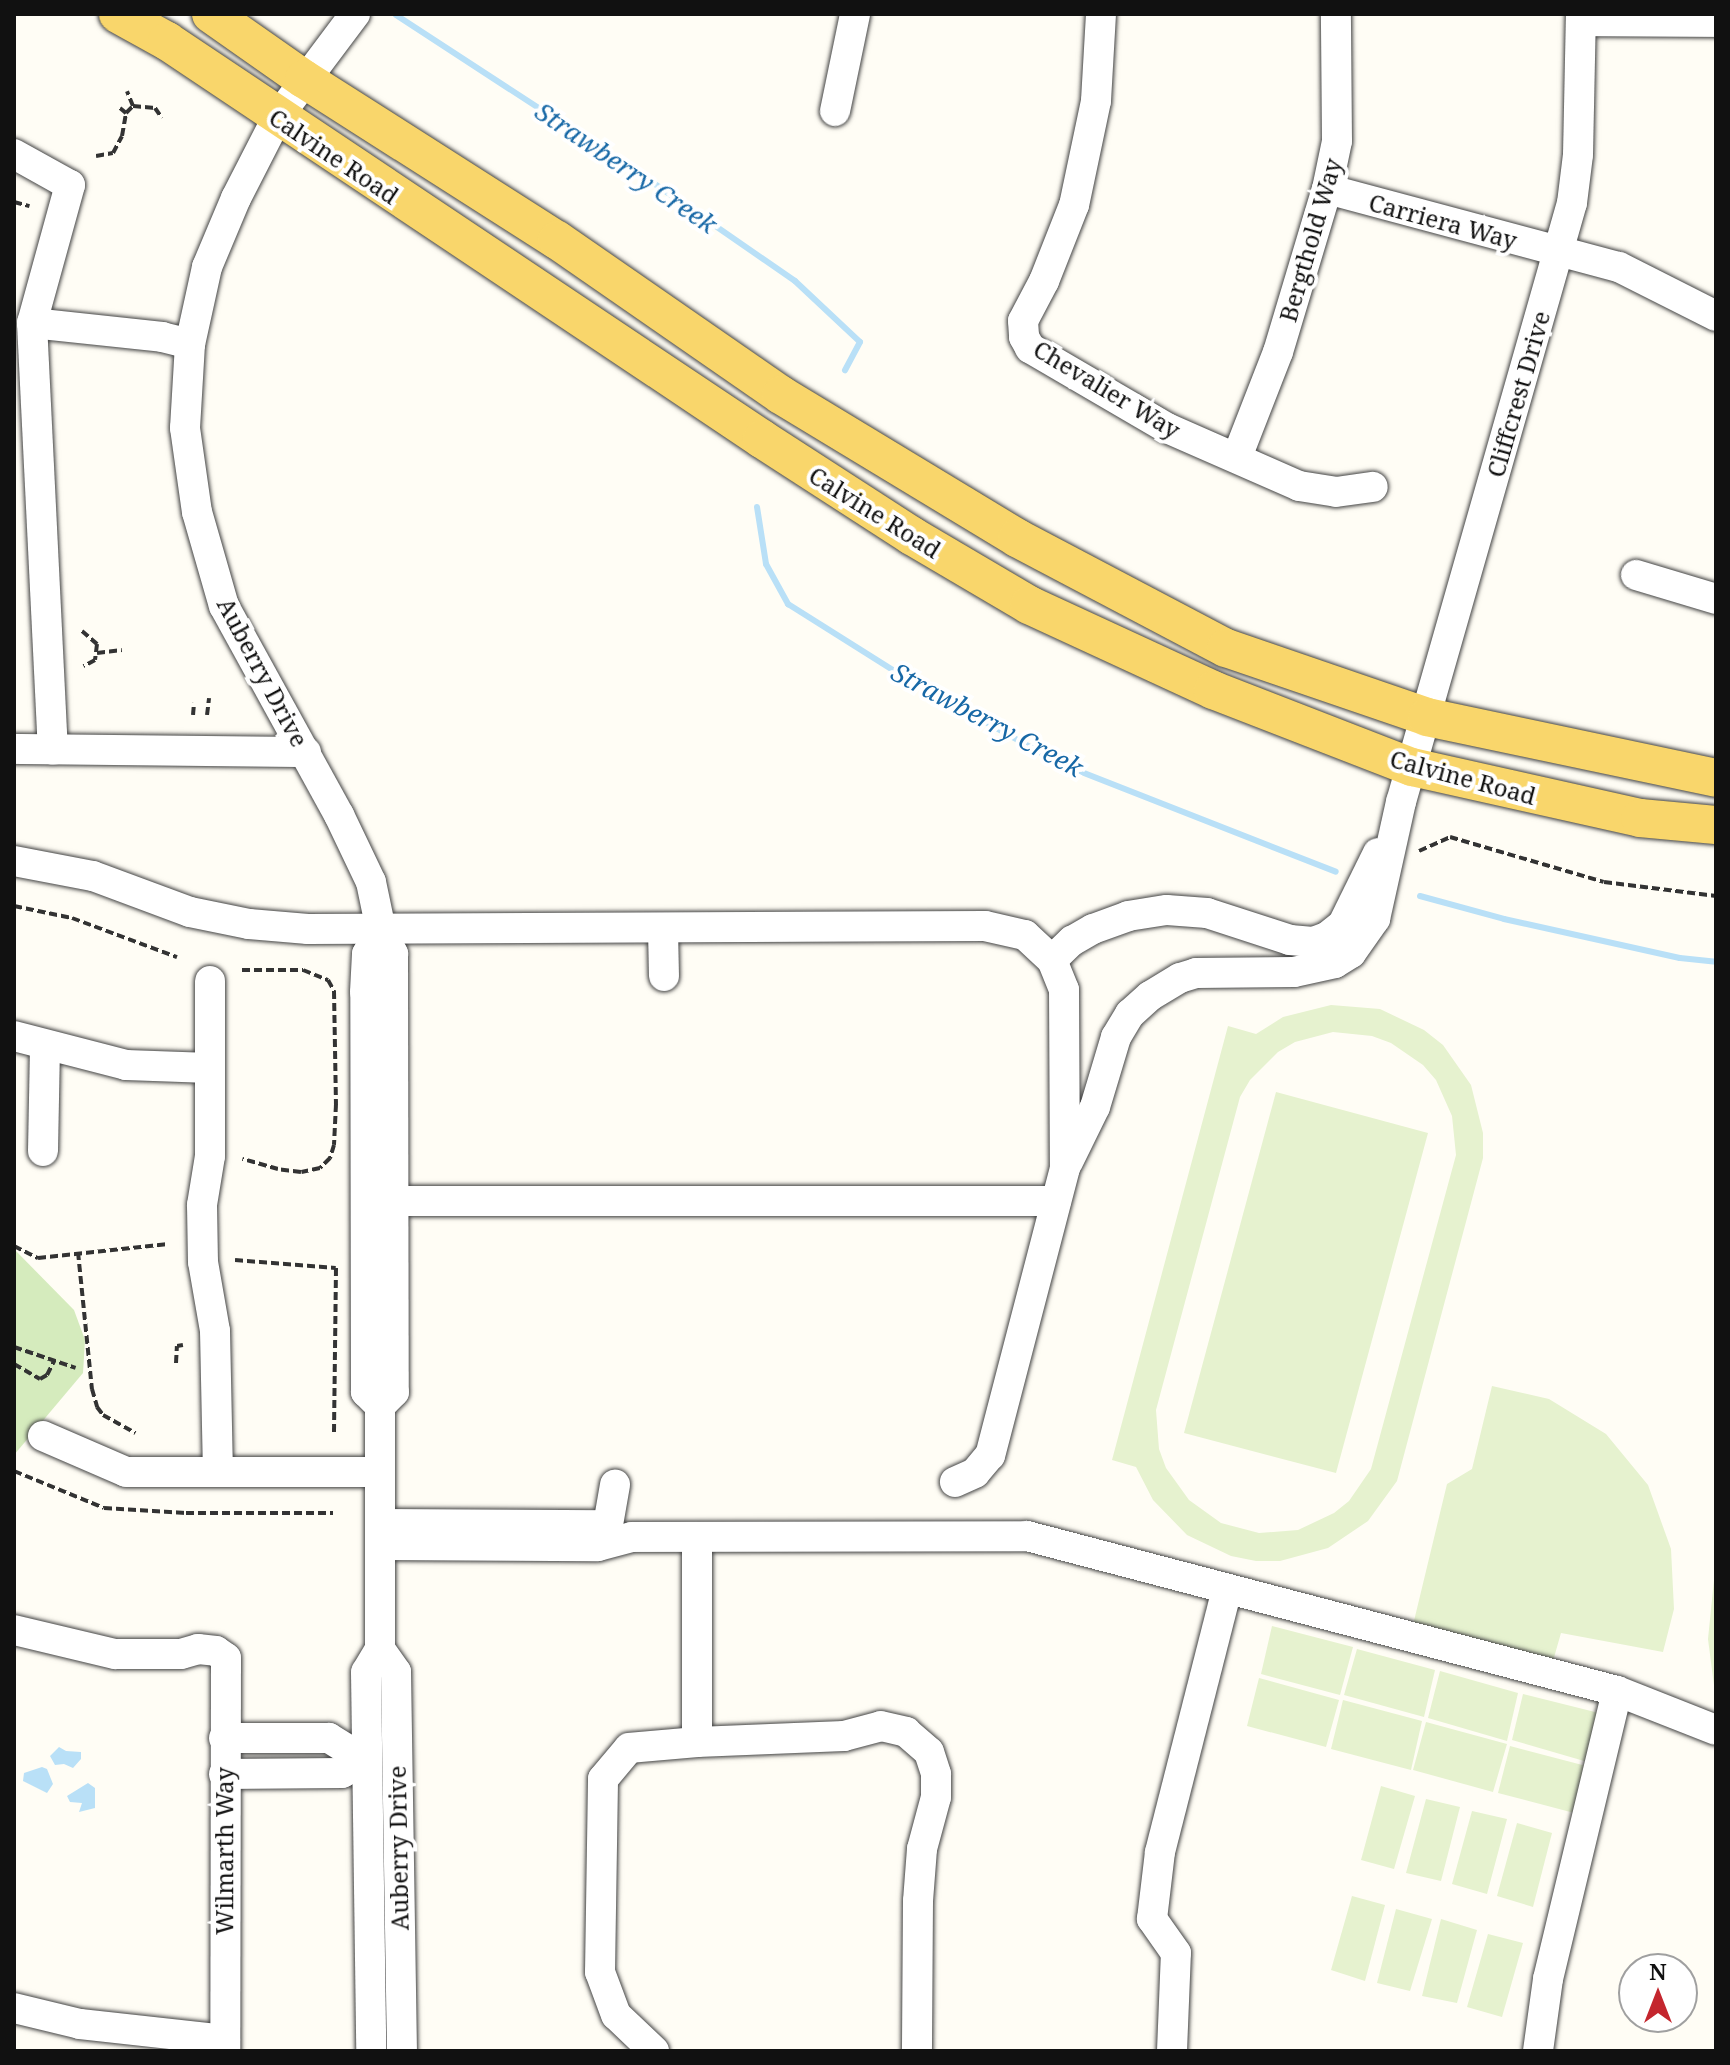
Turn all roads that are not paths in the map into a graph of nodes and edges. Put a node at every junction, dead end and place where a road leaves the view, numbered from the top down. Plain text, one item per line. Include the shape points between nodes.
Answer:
1 (118, 14) edge
2 (211, 14) edge
3 (855, 14) edge
4 (1101, 14) edge
5 (1336, 14) edge
6 (1581, 17) edge
7 (1716, 22) edge
8 (348, 25) edge
9 (304, 79) junction
10 (835, 111) dead end
11 (277, 118) junction
12 (14, 154) edge
13 (1327, 189) junction
14 (1559, 251) junction
15 (1716, 316) edge
16 (32, 323) junction
17 (190, 344) junction
18 (25, 445) edge
19 (1237, 457) junction
20 (1373, 487) dead end
21 (1636, 575) dead end
22 (1716, 599) edge
23 (1427, 717) junction
24 (14, 749) edge
25 (53, 749) junction
26 (306, 752) junction
27 (1412, 767) junction
28 (1716, 778) edge
29 (1400, 809) junction
30 (1716, 825) edge
31 (14, 861) edge
32 (663, 929) junction
33 (381, 930) junction
34 (1052, 960) junction
35 (664, 976) dead end
36 (210, 981) dead end
37 (14, 1036) edge
38 (45, 1045) junction
39 (210, 1068) junction
40 (43, 1151) dead end
41 (1065, 1168) junction
42 (394, 1201) junction
43 (1056, 1201) junction
44 (380, 1406) junction
45 (43, 1436) dead end
46 (218, 1472) junction
47 (380, 1472) junction
48 (955, 1482) dead end
49 (615, 1485) dead end
50 (604, 1531) junction
51 (381, 1535) junction
52 (697, 1538) junction
53 (1227, 1589) junction
54 (14, 1630) edge
55 (380, 1649) junction
56 (1617, 1691) junction
57 (1716, 1730) edge
58 (224, 1738) junction
59 (697, 1742) junction
60 (366, 1761) junction
61 (224, 1774) junction
62 (14, 2008) edge
63 (225, 2046) edge
64 (371, 2051) edge
65 (402, 2051) edge
66 (654, 2051) edge
67 (917, 2051) edge
68 (1172, 2051) edge
69 (1538, 2051) edge

1 - 11 main road, Calvine Road via 167,41
2 - 9 main road, Calvine Road
3 - 10 street
4 - 19 street, Chevalier Way via 1096,101 1077,192 1060,244 1023,321 1024,337 1030,348 1133,409
5 - 13 street, Bergthold Way via 1337,141
6 - 7 street
6 - 14 street, Cliffcrest Drive via 1578,155
8 - 9 street, Auberry Drive
9 - 11 street, Auberry Drive
9 - 23 main road, Calvine Road via 557,240 781,395 1017,538 1226,648
11 - 17 street, Auberry Drive via 207,267
11 - 27 main road, Calvine Road via 849,496 1029,605 1213,690
12 - 16 street via 70,185
13 - 14 street, Carriera Way
13 - 19 street, Bergthold Way via 1278,352
14 - 15 street, Carriera Way via 1619,267
14 - 23 street, Cliffcrest Drive
16 - 17 street
16 - 18 street
17 - 26 street, Auberry Drive via 185,428 197,512 224,606
18 - 25 street
19 - 20 street, Chevalier Way via 1317,491
21 - 22 street
23 - 27 street, Cliffcrest Drive
23 - 28 main road, Calvine Road
24 - 25 street
25 - 26 street
26 - 33 street, Auberry Drive via 371,882
27 - 29 street, Cliffcrest Drive
27 - 30 main road, Calvine Road via 1640,818
29 - 34 street via 1343,924 1327,937 1302,943 1207,913 1157,911 1093,929
29 - 41 street via 1375,919 1351,953 1335,963 1294,972 1196,973 1150,996 1116,1037 1095,1107
31 - 33 street via 93,876 190,912 249,924
32 - 33 street
32 - 34 street via 985,926 1025,935
32 - 35 street
33 - 42 street, Auberry Drive via 393,954
33 - 44 street, Auberry Drive via 367,954 365,992 366,1392
34 - 41 street via 1062,978 1065,1005
36 - 39 street
37 - 38 street
38 - 39 street via 126,1065
38 - 40 street
39 - 46 street via 210,1156 202,1234 215,1331
41 - 43 street
42 - 43 street
42 - 44 street, Auberry Drive via 394,1392
43 - 48 street via 990,1455 975,1473
44 - 47 street, Auberry Drive
45 - 46 street via 126,1472
46 - 47 street
47 - 51 street, Auberry Drive
49 - 50 street
50 - 51 street
50 - 52 street
51 - 55 street, Auberry Drive
52 - 53 street via 1027,1536
52 - 59 street
53 - 56 street
53 - 68 street via 1160,1852 1152,1919 1176,1953
54 - 58 street, Wilmarth Way via 115,1654 198,1649 221,1654 228,1667
55 - 60 street, Auberry Drive via 366,1672
55 - 65 street, Auberry Drive via 396,1672
56 - 57 street
56 - 69 street via 1548,1979
58 - 60 street via 329,1738
58 - 61 street, Wilmarth Way
59 - 66 street via 629,1748 603,1779 600,1972 616,2015
59 - 67 street via 844,1736 881,1726 906,1732 929,1752 936,1797 922,1849 918,1901
60 - 61 street via 342,1773
60 - 64 street, Auberry Drive
61 - 63 street, Wilmarth Way
62 - 63 street

